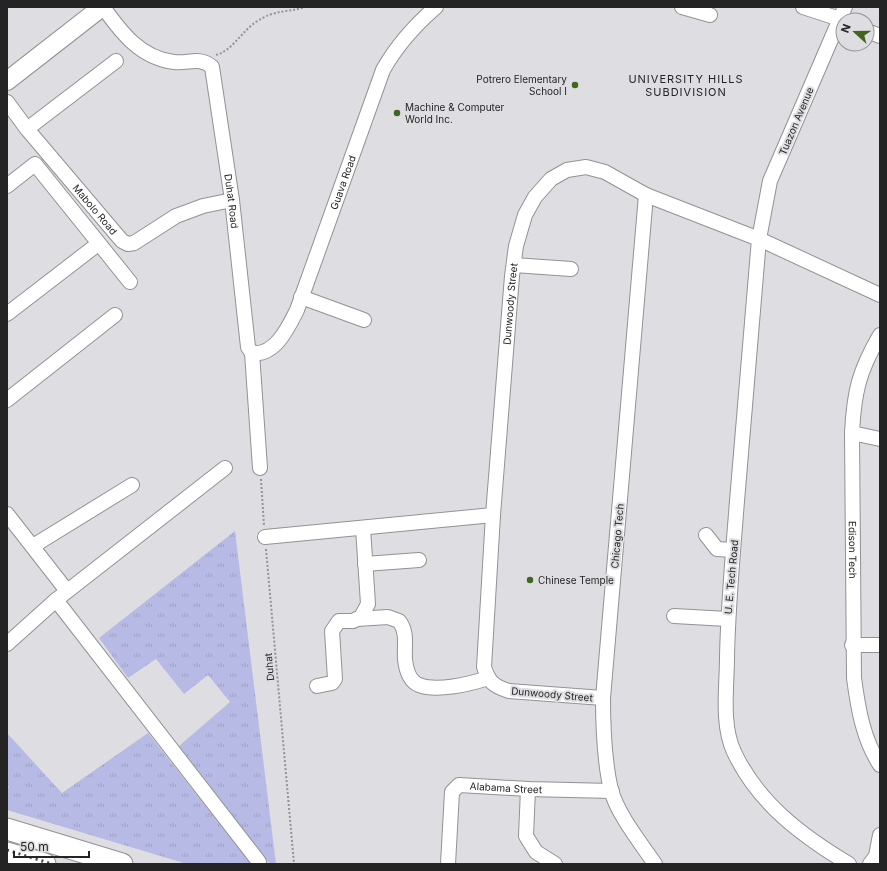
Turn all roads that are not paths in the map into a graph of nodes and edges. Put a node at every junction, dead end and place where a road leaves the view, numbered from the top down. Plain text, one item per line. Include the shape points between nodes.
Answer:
1 (102, 7) edge
2 (436, 7) edge
3 (682, 7) edge
4 (803, 7) edge
5 (835, 13) edge
6 (710, 15) dead end
7 (835, 33) edge
8 (116, 61) dead end
9 (7, 81) edge
10 (7, 102) edge
11 (28, 129) junction
12 (7, 186) edge
13 (646, 195) junction
14 (232, 200) junction
15 (759, 239) junction
16 (98, 244) junction
17 (514, 265) junction
18 (571, 269) dead end
19 (130, 282) dead end
20 (880, 295) edge
21 (301, 297) junction
22 (7, 314) edge
23 (115, 315) dead end
24 (364, 320) dead end
25 (880, 335) edge
26 (252, 353) junction
27 (7, 400) edge
28 (852, 433) junction
29 (880, 439) edge
30 (225, 468) dead end
31 (260, 468) road end
32 (132, 485) dead end
33 (7, 514) edge
34 (494, 515) junction
35 (363, 528) junction
36 (706, 535) dead end
37 (265, 537) road end
38 (33, 546) junction
39 (733, 550) junction
40 (419, 560) dead end
41 (365, 564) junction
42 (67, 591) junction
43 (56, 600) junction
44 (674, 616) dead end
45 (357, 619) junction
46 (728, 619) junction
47 (7, 644) edge
48 (880, 644) edge
49 (852, 645) junction
50 (488, 678) junction
51 (317, 686) dead end
52 (603, 698) junction
53 (880, 765) edge
54 (528, 789) junction
55 (612, 791) junction
56 (7, 829) edge
57 (880, 835) edge
58 (7, 853) edge
59 (258, 862) dead end
60 (45, 864) edge
61 (122, 864) edge
62 (448, 864) edge
63 (555, 864) edge
64 (655, 864) edge
65 (849, 864) edge
66 (870, 864) edge

1 - 9 main road
1 - 14 street, Duhat Road via 123,35 136,46 161,59 174,62 200,60 212,67
2 - 21 street, Guava Road via 414,26 395,49 383,70
3 - 6 street
4 - 5 street
7 - 15 street, Tuazon Avenue via 770,181
8 - 11 street
10 - 11 street, Mabolo Road
11 - 14 street, Mabolo Road via 122,241 128,244 176,216 203,206
12 - 16 street via 35,164
13 - 15 street, Dunwoody Street
13 - 17 street, Dunwoody Street via 605,172 586,167 567,170 551,179 535,197 525,215 516,246
13 - 52 street, Chicago Tech
14 - 26 street, Duhat Road via 248,347
15 - 20 street, Dunwoody Street
15 - 39 street, U. E. Tech Road
16 - 19 street
16 - 22 street
17 - 18 street
17 - 34 street, Dunwoody Street
21 - 24 street
21 - 26 street, Guava Road via 282,338 271,348 259,354
23 - 27 street
25 - 28 street, Edison Tech via 859,375 853,403
26 - 31 street, Duhat Road
28 - 29 street
28 - 49 street, Edison Tech
30 - 42 street
32 - 38 street
33 - 38 street
34 - 35 street
34 - 50 street, Dunwoody Street via 484,667
35 - 37 street
35 - 41 street
36 - 39 street via 718,548
38 - 42 street
39 - 46 street, U. E. Tech Road
40 - 41 street
41 - 45 street via 368,604 364,613
42 - 43 street
43 - 47 street
43 - 59 street
44 - 46 street
45 - 50 street via 388,617 398,621 405,633 408,671 411,679 418,685 434,688 471,684
45 - 51 street via 339,621 335,625 332,631 335,679 332,683
46 - 65 street, U. E. Tech Road via 727,724 733,750 763,798 790,824 821,848
48 - 49 street
49 - 53 street, Edison Tech via 859,713 872,753
50 - 52 street, Dunwoody Street via 496,687 509,691
52 - 55 street, Chicago Tech via 605,748
54 - 55 street, Alabama Street
54 - 62 street, Alabama Street via 459,785 455,787 452,792
54 - 63 street via 526,836 536,852
55 - 64 street, Chicago Tech via 626,821
56 - 61 highway
57 - 66 street via 876,856
58 - 60 highway

